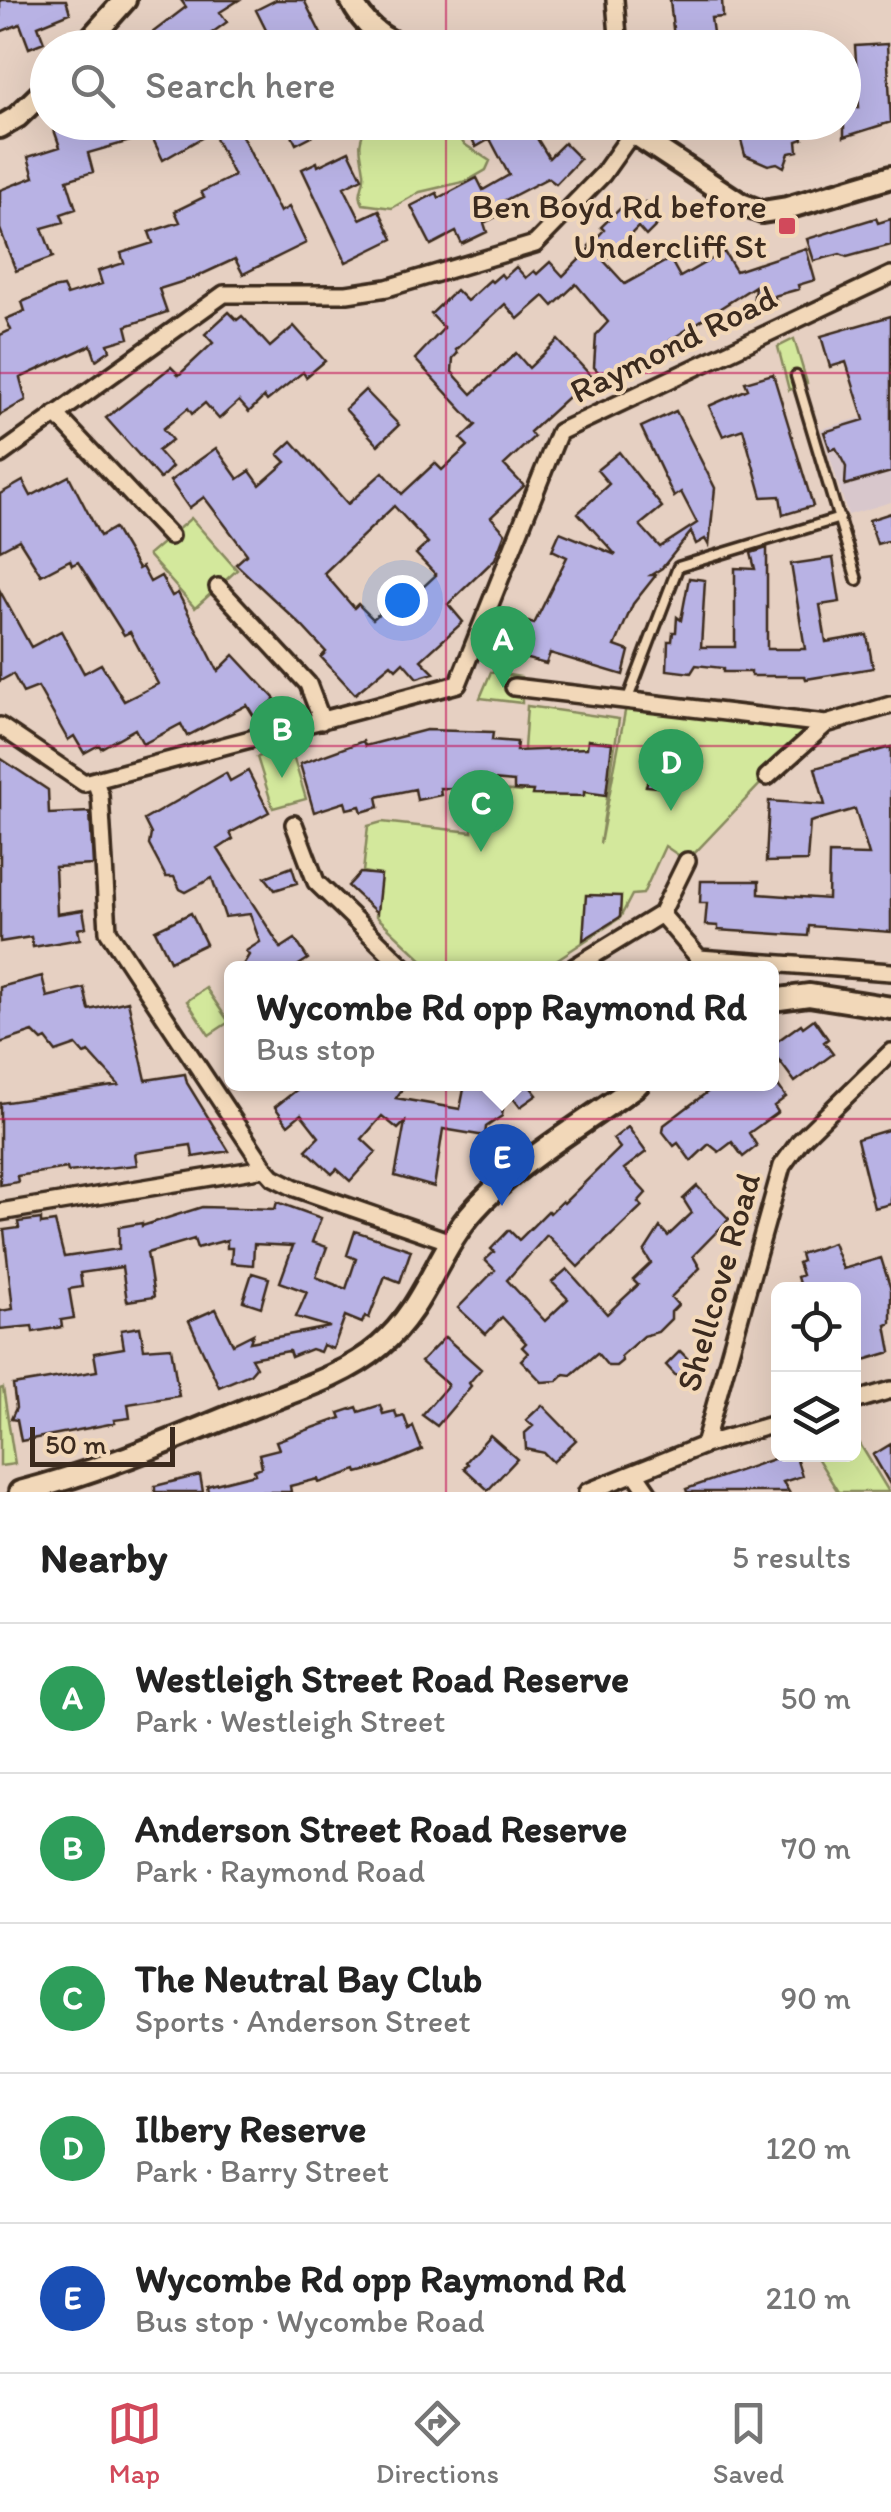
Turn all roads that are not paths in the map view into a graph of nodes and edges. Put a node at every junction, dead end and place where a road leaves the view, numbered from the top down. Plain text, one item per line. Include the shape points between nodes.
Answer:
1 (124, 0) edge
2 (351, 0) edge
3 (615, 0) edge
4 (98, 30) edge
5 (373, 30) edge
6 (618, 30) edge
7 (30, 104) edge
8 (0, 127) edge
9 (619, 140) edge
10 (643, 140) edge
11 (891, 177) edge
12 (891, 275) edge
13 (796, 376) dead end
14 (56, 414) junction
15 (0, 455) edge
16 (840, 518) junction
17 (170, 536) dead end
18 (857, 580) dead end
19 (218, 587) dead end
20 (514, 687) dead end
21 (627, 701) junction
22 (891, 705) edge
23 (322, 721) junction
24 (826, 724) junction
25 (0, 726) edge
26 (767, 777) dead end
27 (95, 782) junction
28 (294, 824) dead end
29 (687, 861) dead end
30 (661, 914) junction
31 (398, 961) edge
32 (584, 961) edge
33 (740, 961) edge
34 (779, 964) edge
35 (891, 972) edge
36 (779, 999) edge
37 (891, 1008) edge
38 (891, 1052) edge
39 (628, 1091) edge
40 (265, 1168) junction
41 (0, 1212) edge
42 (451, 1242) junction
43 (891, 1390) edge
44 (861, 1399) edge
45 (771, 1425) edge
46 (704, 1445) junction
47 (635, 1473) junction
48 (20, 1492) edge
49 (587, 1492) edge
50 (648, 1492) edge

1 - 4 street
2 - 5 street
3 - 6 street
7 - 8 street
9 - 14 street via 603,174 535,244 387,288 224,294
10 - 11 street via 762,212
12 - 23 street, Raymond Road via 559,432 458,684
13 - 16 lane
14 - 15 street
14 - 17 street
16 - 18 lane
16 - 21 lane via 678,567
19 - 23 street via 308,684
20 - 21 street
21 - 24 street
22 - 24 street
23 - 27 street, Raymond Road
24 - 26 street
25 - 27 street via 84,783
27 - 40 street via 108,931
28 - 31 street via 316,882
29 - 30 street
30 - 32 street
30 - 33 street via 699,958
34 - 35 street
36 - 37 street via 821,995
38 - 46 street, Shellcove Road via 782,1166
39 - 42 street via 504,1181
40 - 41 street
40 - 42 street via 294,1188
42 - 48 street via 421,1300 364,1358 120,1460
43 - 44 street
45 - 46 street
46 - 47 street, Shellcove Road
47 - 49 street, Shellcove Road
47 - 50 street

